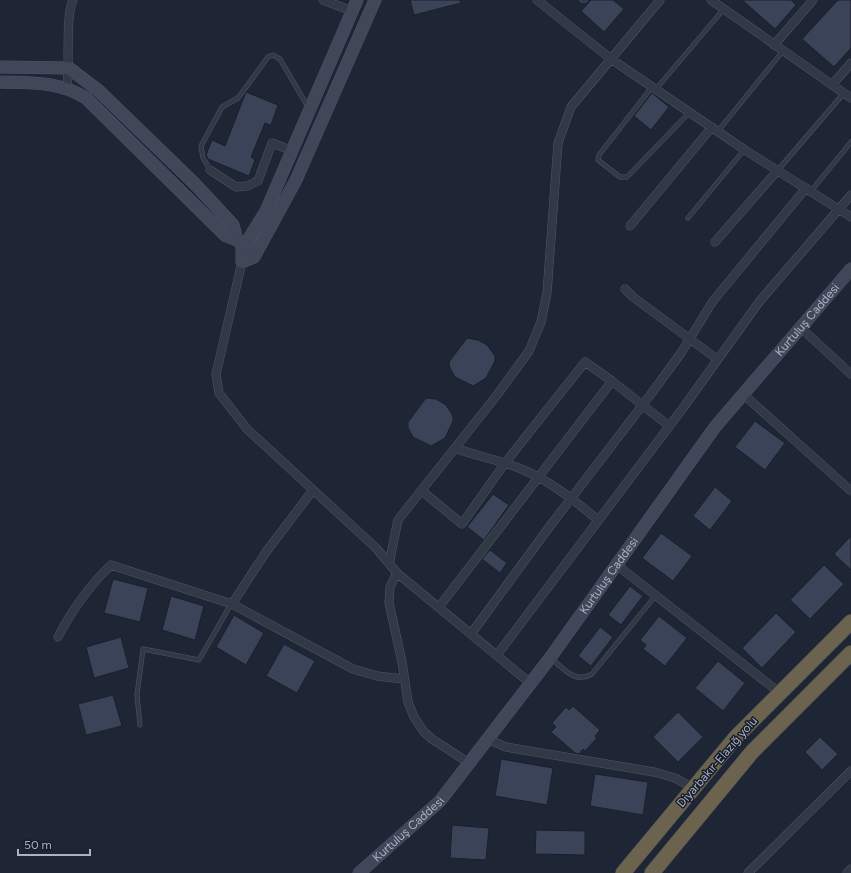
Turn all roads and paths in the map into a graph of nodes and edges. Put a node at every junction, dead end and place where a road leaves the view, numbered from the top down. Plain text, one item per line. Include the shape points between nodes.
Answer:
1 (73, 0) edge
2 (323, 0) edge
3 (375, 0) edge
4 (537, 0) edge
5 (660, 0) edge
6 (711, 0) edge
7 (814, 0) edge
8 (354, 5) edge
9 (723, 10) junction
10 (774, 45) junction
11 (783, 51) junction
12 (611, 59) junction
13 (851, 63) edge
14 (0, 67) edge
15 (70, 68) junction
16 (0, 82) edge
17 (832, 85) junction
18 (67, 88) junction
19 (654, 88) junction
20 (847, 96) edge
21 (310, 111) junction
22 (689, 112) junction
23 (715, 129) junction
24 (851, 142) edge
25 (745, 150) junction
26 (293, 151) junction
27 (210, 170) joint
28 (778, 170) junction
29 (808, 190) junction
30 (851, 195) edge
31 (839, 209) junction
32 (851, 217) edge
33 (688, 218) dead end
34 (630, 226) dead end
35 (715, 242) dead end
36 (241, 243) junction
37 (254, 257) junction
38 (242, 262) junction
39 (851, 269) edge
40 (625, 289) dead end
41 (801, 328) junction
42 (688, 339) junction
43 (717, 359) junction
44 (851, 374) edge
45 (612, 381) junction
46 (743, 394) junction
47 (642, 405) junction
48 (669, 426) junction
49 (455, 448) junction
50 (505, 463) junction
51 (539, 478) junction
52 (313, 490) junction
53 (422, 491) junction
54 (851, 491) edge
55 (571, 498) junction
56 (598, 520) junction
57 (389, 564) junction
58 (617, 565) junction
59 (397, 573) junction
60 (656, 595) junction
61 (232, 604) junction
62 (439, 607) junction
63 (851, 622) edge
64 (471, 634) junction
65 (58, 637) dead end
66 (851, 653) edge
67 (497, 655) junction
68 (550, 658) junction
69 (404, 679) junction
70 (530, 683) junction
71 (780, 693) junction
72 (140, 725) dead end
73 (487, 739) junction
74 (469, 763) junction
75 (851, 771) edge
76 (694, 788) junction
77 (851, 869) edge
78 (359, 873) edge
79 (623, 873) edge
80 (652, 873) edge
81 (748, 873) edge
82 (847, 873) edge

1 - 15 street via 69,11
2 - 8 street
3 - 37 street via 296,180
4 - 12 street
5 - 12 street
6 - 9 street
7 - 10 street
8 - 21 street
9 - 10 street
9 - 19 lane
10 - 11 street
11 - 17 street
11 - 23 lane
12 - 19 street
12 - 49 street via 570,107 558,143 547,293 541,322 529,351
13 - 17 street
14 - 15 street
15 - 18 street
15 - 36 street via 99,91 195,184 233,225
16 - 18 street via 54,84
17 - 20 street
18 - 36 street via 86,98 226,236
19 - 22 street
19 - 22 lane via 599,155 598,160 620,177 627,177
20 - 28 lane
21 - 26 street
21 - 27 lane via 280,59 268,57 238,98 222,107 202,146 203,158
22 - 23 street
23 - 25 street
23 - 34 street
24 - 29 lane
25 - 28 street
25 - 33 lane
26 - 27 street via 272,143 258,181 247,186 236,187
26 - 36 street via 266,211
28 - 29 street
28 - 35 street
29 - 31 street
29 - 42 street via 718,295
30 - 31 street
31 - 32 street
31 - 43 street via 776,280
36 - 37 street
36 - 38 street
37 - 38 street
38 - 52 street via 216,374 220,393 247,429
39 - 41 street, Kurtuluş Caddesi
40 - 42 street
41 - 44 street
41 - 46 street, Kurtuluş Caddesi
42 - 43 street
42 - 47 street
43 - 48 street
45 - 47 street
45 - 50 street via 585,362
45 - 51 street
46 - 54 street
46 - 58 street, Kurtuluş Caddesi via 715,427
47 - 48 street
47 - 55 street
48 - 56 street
49 - 50 street
49 - 53 street
50 - 51 street
50 - 53 street via 462,524
51 - 55 street
51 - 62 street
52 - 57 street via 376,548
52 - 61 street via 266,552
53 - 57 street via 398,520
55 - 56 street
55 - 64 street
56 - 67 street
57 - 59 street
58 - 60 street
58 - 68 street, Kurtuluş Caddesi
59 - 62 street
59 - 69 street via 390,587 389,603
60 - 68 lane via 596,670 588,676 572,676
60 - 71 street
61 - 65 street via 111,565 76,606
61 - 69 street via 353,669 376,676
61 - 72 lane via 199,660 142,649 137,696
62 - 64 street
63 - 71 highway, Diyarbakır-Elazığ yolu
64 - 67 street
66 - 80 highway, Diyarbakır-Elazığ yolu via 752,752
67 - 70 street
68 - 70 street, Kurtuluş Caddesi
69 - 74 street via 408,702 418,724 432,739
70 - 73 street, Kurtuluş Caddesi
71 - 76 highway, Diyarbakır-Elazığ yolu via 736,737
73 - 74 street, Kurtuluş Caddesi
73 - 76 street via 506,747 654,772 675,778
74 - 78 street, Kurtuluş Caddesi via 440,801
75 - 81 street
76 - 79 highway, Diyarbakır-Elazığ yolu
77 - 82 street

